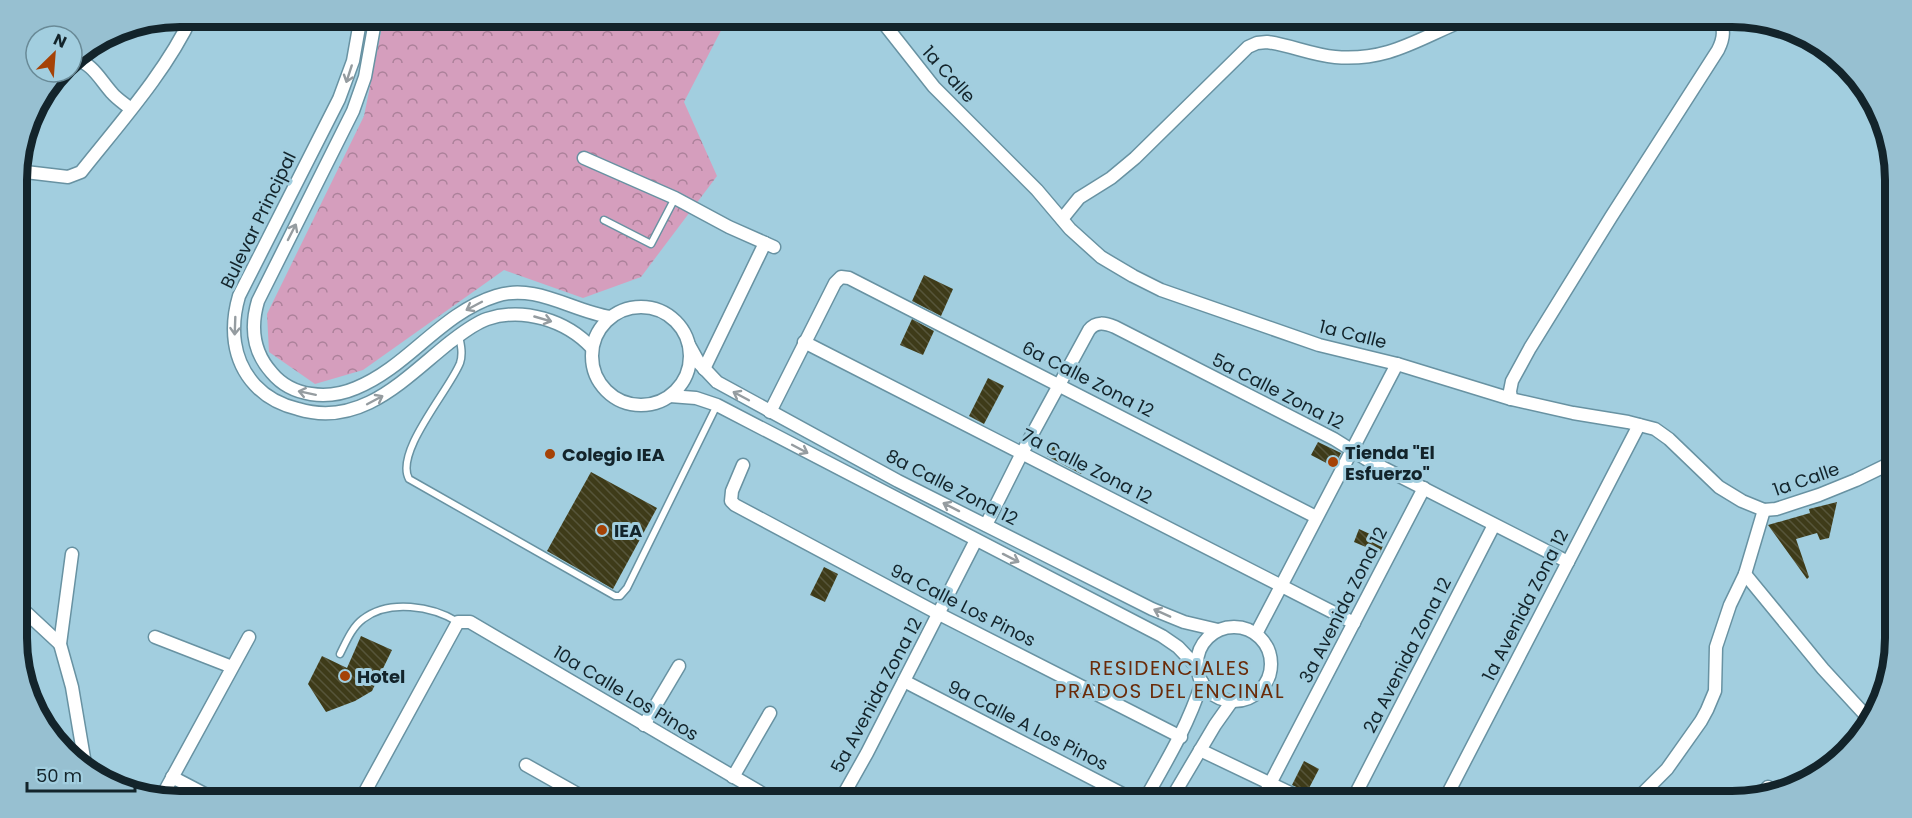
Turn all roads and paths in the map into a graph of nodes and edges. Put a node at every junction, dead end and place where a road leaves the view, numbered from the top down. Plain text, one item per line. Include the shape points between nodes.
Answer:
1 (186, 27) edge
2 (359, 27) edge
3 (374, 27) edge
4 (887, 27) edge
5 (1446, 27) edge
6 (1721, 27) edge
7 (84, 62) edge
8 (131, 109) junction
9 (584, 158) dead end
10 (27, 172) edge
11 (675, 198) junction
12 (1062, 219) junction
13 (604, 220) dead end
14 (610, 317) junction
15 (459, 335) junction
16 (804, 342) junction
17 (689, 345) junction
18 (591, 348) junction
19 (1397, 364) junction
20 (704, 369) junction
21 (1059, 384) junction
22 (670, 396) junction
23 (1511, 399) junction
24 (717, 405) junction
25 (770, 412) junction
26 (1639, 425) junction
27 (1351, 450) junction
28 (1022, 453) junction
29 (743, 465) dead end
30 (1885, 466) edge
31 (1424, 488) junction
32 (1764, 510) junction
33 (1317, 517) junction
34 (986, 525) junction
35 (1494, 525) junction
36 (976, 540) junction
37 (72, 554) dead end
38 (1568, 562) junction
39 (1744, 574) junction
40 (1281, 585) junction
41 (27, 613) edge
42 (939, 614) junction
43 (458, 622) junction
44 (1354, 623) junction
45 (1218, 630) junction
46 (1256, 634) junction
47 (155, 637) dead end
48 (249, 637) dead end
49 (60, 644) junction
50 (340, 654) dead end
51 (679, 666) dead end
52 (232, 667) junction
53 (1197, 667) junction
54 (904, 681) junction
55 (1202, 682) junction
56 (1232, 701) junction
57 (770, 713) dead end
58 (1865, 714) edge
59 (644, 725) junction
60 (1181, 737) junction
61 (1200, 750) junction
62 (84, 756) edge
63 (526, 765) dead end
64 (172, 777) junction
65 (733, 777) junction
66 (1270, 784) junction
67 (165, 790) edge
68 (199, 791) edge
69 (365, 791) edge
70 (572, 791) edge
71 (758, 791) edge
72 (845, 791) edge
73 (1117, 791) edge
74 (1150, 791) edge
75 (1176, 791) edge
76 (1266, 791) edge
77 (1285, 791) edge
78 (1357, 791) edge
79 (1449, 791) edge
80 (1645, 791) edge

1 - 8 street
2 -> 15 street, Bulevar Principal via 353,61 339,99 239,296 234,333 237,358 258,389 281,405 333,414 380,398
14 -> 3 street, Bulevar Principal via 542,295 497,295 458,314 387,370 346,392 324,395 299,391 274,376 255,343 258,301 353,111 365,76
4 - 12 street, 1a Calle via 934,87
5 - 12 street via 1397,50 1369,57 1333,57 1267,42 1248,47 1136,158 1079,198
6 - 23 street via 1718,50 1530,348 1512,381
7 - 8 street
8 - 10 street via 75,176
9 - 11 street
11 - 13 lane via 651,244
11 - 20 street via 770,245
12 - 19 street, 1a Calle via 1101,257 1161,290 1288,336
14 - 17 street via 631,307 661,311 684,331
14 - 18 street via 601,325
15 -> 18 street, Bulevar Principal via 487,319 532,316 560,325 583,338
15 - 24 lane via 460,362 408,455 405,469 409,478 615,596 627,588
16 - 21 street, 6a Calle Zona 12 via 841,277 852,279
16 - 25 street
16 - 28 street, 7a Calle Zona 12
17 - 20 street, 8a Calle Zona 12
17 - 22 street via 687,374
18 - 22 street via 595,376 614,398 642,406
19 - 23 street, 1a Calle
19 - 27 street
25 -> 20 street, 8a Calle Zona 12 via 722,386
21 - 27 street, 5a Calle Zona 12 via 1089,330 1097,324 1115,327
21 - 28 street
21 - 33 street, 6a Calle Zona 12
22 - 24 street, 8a Calle Zona 12
23 - 26 street, 1a Calle
24 -> 36 street, 8a Calle Zona 12
34 -> 25 street, 8a Calle Zona 12
26 - 32 street, 1a Calle via 1655,429 1669,439 1719,487
26 - 38 street, 1a Avenida Zona 12
27 - 31 street, 5a Calle Zona 12
27 - 33 street
28 - 34 street
28 - 40 street, 7a Calle Zona 12
29 - 42 street, 9a Calle Los Pinos via 730,501
30 - 32 street, 1a Calle via 1819,495
31 - 35 street, 5a Calle Zona 12
31 - 44 street, 3a Avenida Zona 12
32 - 39 street
33 - 40 street
45 -> 34 street, 8a Calle Zona 12 via 1167,616
35 - 38 street, 5a Calle Zona 12
35 - 78 street, 2a Avenida Zona 12
36 - 42 street, 5a Avenida Zona 12
36 -> 53 street, 8a Calle Zona 12 via 1162,636
37 - 49 street
38 - 79 street, 1a Avenida Zona 12
39 - 58 street
39 - 80 street via 1715,650 1715,691 1707,710 1667,769
40 - 44 street, 7a Calle Zona 12
40 - 46 street
41 - 49 street
42 - 54 street, 5a Avenida Zona 12
42 - 60 street, 9a Calle Los Pinos
43 - 50 lane via 429,609 392,608 376,612 355,627
43 - 59 street, 10a Calle Los Pinos via 470,622
43 - 69 street
44 - 66 street, 3a Avenida Zona 12
45 - 46 street via 1237,627
45 - 53 street via 1202,645
46 - 56 street via 1269,653 1269,676 1255,694
47 - 52 street
48 - 52 street
49 - 62 street
51 - 59 street
52 - 64 street
53 - 55 street
54 - 72 street, 5a Avenida Zona 12
54 - 73 street, 9a Calle A Los Pinos
55 - 56 street via 1210,692
55 - 60 street
56 - 61 street
57 - 65 street
59 - 65 street, 10a Calle Los Pinos
60 - 74 street
61 - 66 street
61 - 75 street
63 - 70 street
64 - 67 street
64 - 68 street
65 - 71 street, 10a Calle Los Pinos
66 - 76 street, 3a Avenida Zona 12
66 - 77 street

